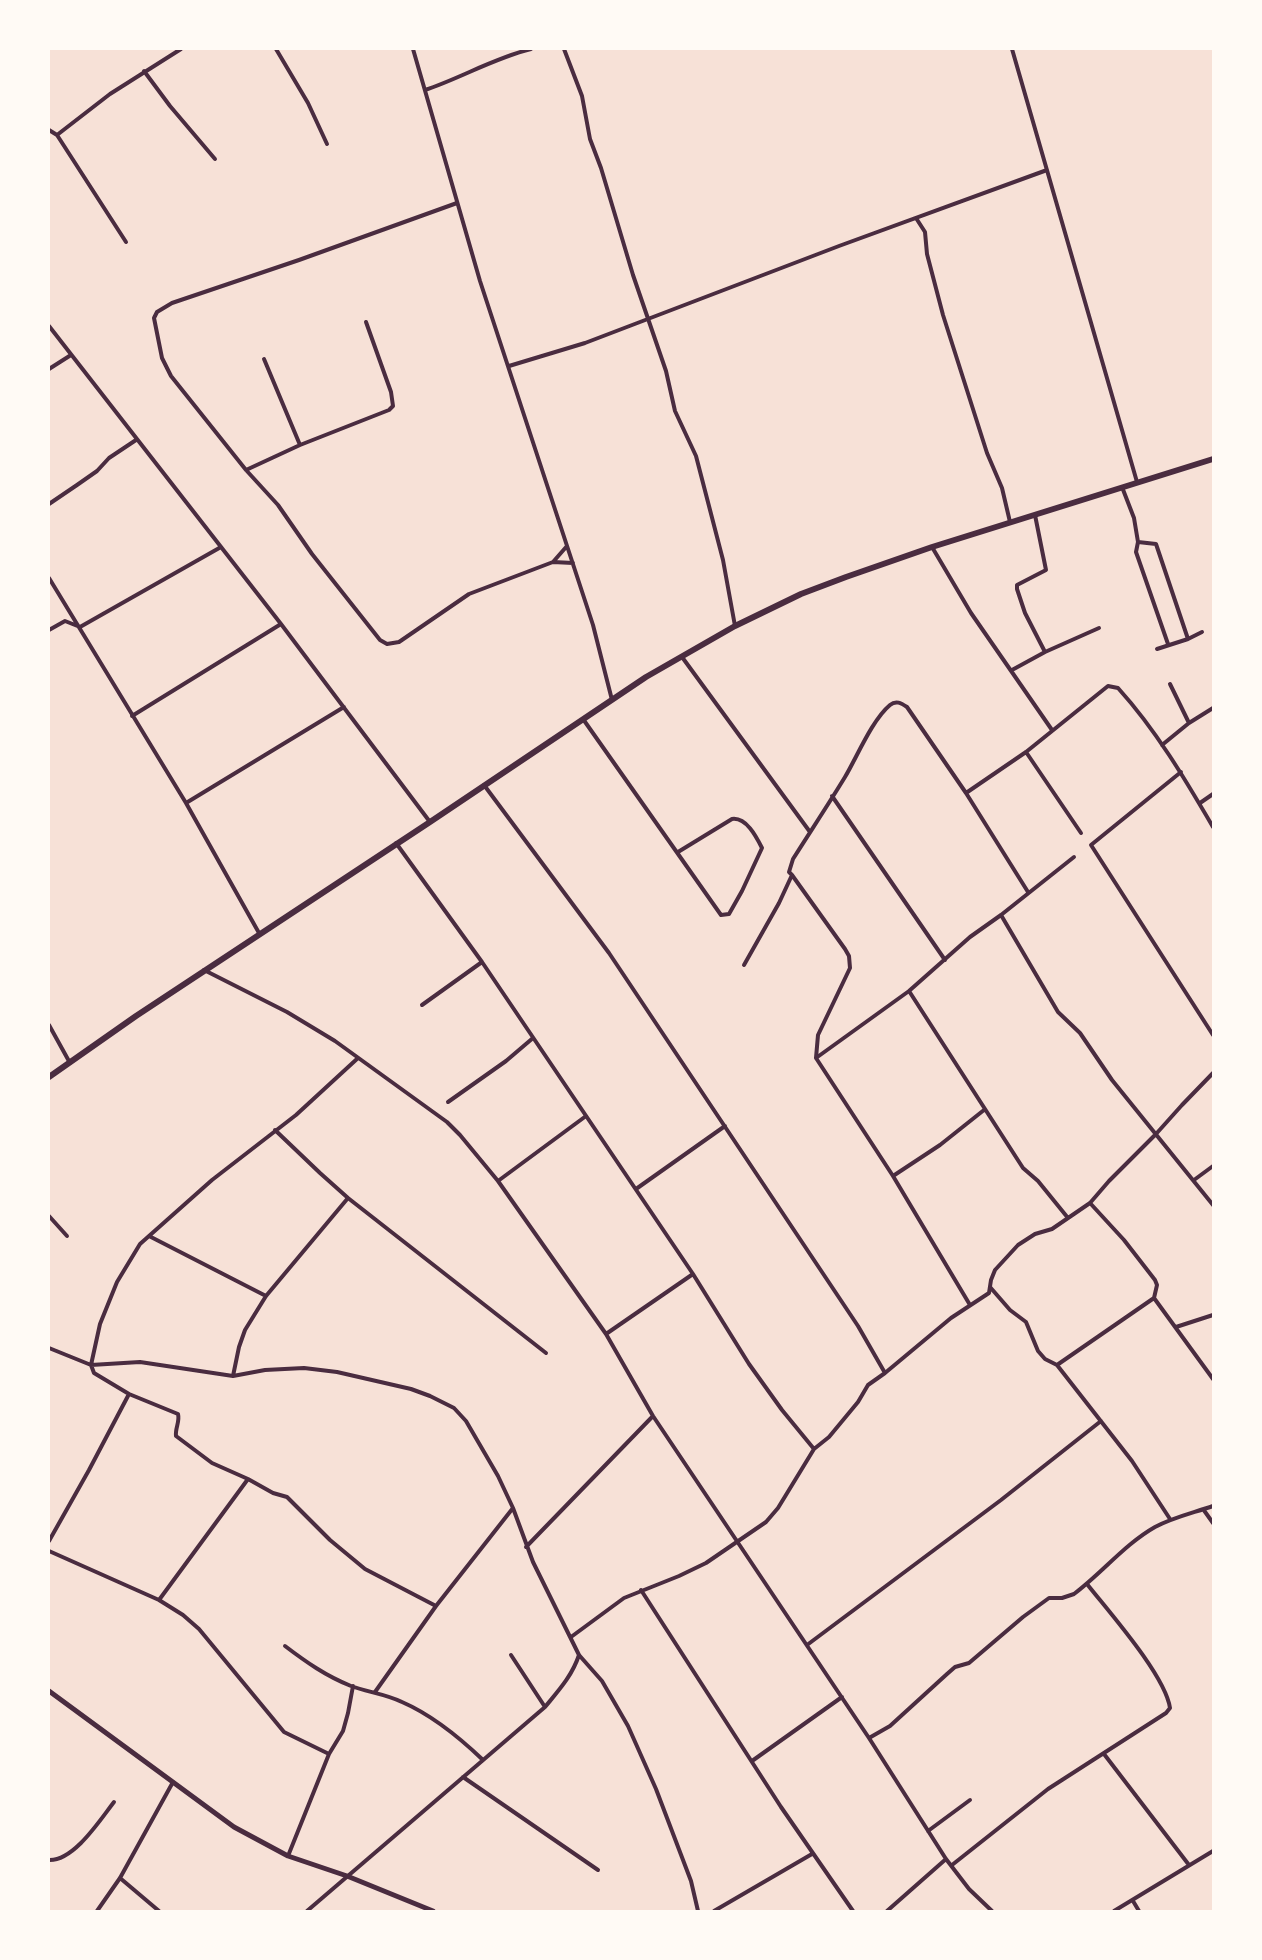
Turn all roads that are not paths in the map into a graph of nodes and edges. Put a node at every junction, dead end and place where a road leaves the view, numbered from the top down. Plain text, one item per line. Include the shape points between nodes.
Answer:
1 (181, 49) edge
2 (276, 49) edge
3 (413, 49) edge
4 (531, 49) edge
5 (564, 49) edge
6 (1012, 49) edge
7 (144, 71) junction
8 (425, 90) junction
9 (49, 130) edge
10 (57, 135) junction
11 (327, 144) dead end
12 (215, 160) dead end
13 (1046, 170) junction
14 (457, 203) junction
15 (916, 218) junction
16 (126, 242) dead end
17 (649, 318) junction
18 (366, 322) dead end
19 (49, 326) edge
20 (71, 355) junction
21 (264, 360) dead end
22 (509, 366) junction
23 (49, 369) edge
24 (136, 440) junction
25 (300, 445) junction
26 (1213, 459) edge
27 (246, 470) junction
28 (1137, 482) junction
29 (1122, 487) junction
30 (49, 504) edge
31 (1035, 515) junction
32 (1010, 522) junction
33 (1138, 542) junction
34 (567, 546) junction
35 (221, 547) junction
36 (932, 547) junction
37 (553, 562) junction
38 (572, 563) junction
39 (49, 578) edge
40 (281, 624) junction
41 (735, 626) junction
42 (80, 627) junction
43 (1099, 628) dead end
44 (49, 630) edge
45 (1202, 632) dead end
46 (1188, 638) junction
47 (1168, 644) junction
48 (1157, 648) dead end
49 (1045, 652) junction
50 (682, 657) junction
51 (1012, 670) junction
52 (1170, 684) dead end
53 (612, 700) junction
54 (344, 707) junction
55 (1213, 708) edge
56 (132, 716) junction
57 (583, 719) junction
58 (1189, 723) junction
59 (1052, 730) junction
60 (1162, 745) junction
61 (1026, 752) junction
62 (1181, 772) junction
63 (484, 785) junction
64 (966, 793) junction
65 (1213, 794) edge
66 (832, 796) junction
67 (186, 803) junction
68 (1200, 803) junction
69 (430, 822) junction
70 (1213, 827) edge
71 (810, 832) junction
72 (1081, 833) dead end
73 (396, 844) junction
74 (678, 852) junction
75 (1074, 857) dead end
76 (792, 875) junction
77 (1028, 892) junction
78 (1001, 915) junction
79 (259, 934) junction
80 (946, 960) junction
81 (482, 962) junction
82 (744, 965) dead end
83 (204, 970) junction
84 (909, 990) junction
85 (422, 1005) dead end
86 (49, 1025) edge
87 (1213, 1035) edge
88 (534, 1038) junction
89 (358, 1058) junction
90 (816, 1058) junction
91 (70, 1063) junction
92 (1213, 1073) edge
93 (49, 1076) edge
94 (448, 1102) dead end
95 (984, 1110) junction
96 (586, 1116) junction
97 (725, 1126) junction
98 (275, 1130) junction
99 (1156, 1134) junction
100 (1213, 1166) edge
101 (893, 1176) junction
102 (1194, 1180) junction
103 (498, 1181) junction
104 (636, 1189) junction
105 (348, 1198) junction
106 (1090, 1203) junction
107 (1213, 1206) edge
108 (49, 1216) edge
109 (1068, 1218) junction
110 (67, 1236) dead end
111 (148, 1236) junction
112 (693, 1274) junction
113 (989, 1286) junction
114 (266, 1296) junction
115 (1154, 1298) junction
116 (970, 1305) junction
117 (1213, 1315) edge
118 (1176, 1327) junction
119 (606, 1334) junction
120 (49, 1348) edge
121 (546, 1353) dead end
122 (91, 1365) junction
123 (1057, 1366) junction
124 (885, 1373) junction
125 (233, 1376) junction
126 (1213, 1379) edge
127 (129, 1394) junction
128 (653, 1416) junction
129 (1101, 1421) junction
130 (814, 1449) junction
131 (248, 1479) junction
132 (1213, 1506) edge
133 (513, 1508) junction
134 (1203, 1509) junction
135 (1170, 1519) junction
136 (1213, 1523) edge
137 (49, 1541) edge
138 (736, 1542) junction
139 (526, 1547) junction
140 (49, 1552) edge
141 (1087, 1584) junction
142 (641, 1590) junction
143 (159, 1600) junction
144 (436, 1606) junction
145 (571, 1637) junction
146 (807, 1645) junction
147 (285, 1646) dead end
148 (511, 1655) dead end
149 (579, 1655) junction
150 (353, 1686) junction
151 (49, 1691) edge
152 (375, 1692) junction
153 (842, 1697) junction
154 (545, 1707) junction
155 (869, 1738) junction
156 (329, 1754) junction
157 (1104, 1754) junction
158 (483, 1760) junction
159 (752, 1761) junction
160 (463, 1777) junction
161 (173, 1782) junction
162 (970, 1800) dead end
163 (114, 1802) dead end
164 (928, 1831) junction
165 (1213, 1851) edge
166 (812, 1854) junction
167 (288, 1856) junction
168 (946, 1859) junction
169 (49, 1860) edge
170 (1189, 1864) junction
171 (952, 1865) junction
172 (598, 1870) dead end
173 (347, 1876) junction
174 (120, 1878) junction
175 (1133, 1901) junction
176 (97, 1911) edge
177 (159, 1911) edge
178 (307, 1911) edge
179 (434, 1911) edge
180 (698, 1911) edge
181 (714, 1911) edge
182 (853, 1911) edge
183 (887, 1911) edge
184 (992, 1911) edge
185 (1114, 1911) edge
186 (1139, 1911) edge

1 - 7 street
2 - 11 street via 308,103
3 - 8 street
4 - 8 street via 500,58
5 - 17 street via 582,96 590,140
6 - 13 street
7 - 10 street
7 - 12 street
8 - 14 street
9 - 10 street
10 - 16 street
13 - 15 street
13 - 28 street
14 - 22 street
14 - 27 street via 172,303 157,312 154,318 163,363
15 - 17 street
15 - 32 street via 925,232 927,254 943,315 987,453 1002,488
17 - 22 street
17 - 41 street via 675,411 696,456 723,560
18 - 25 street via 393,406 383,414
19 - 20 street
20 - 23 street
20 - 24 street
21 - 25 street
22 - 34 street
24 - 30 street
24 - 35 street
25 - 27 street
26 - 28 highway
27 - 37 street via 278,505 380,640 388,644 400,642 415,633 469,594
28 - 29 highway
29 - 31 highway
29 - 33 street via 1134,518
31 - 32 highway
31 - 49 street via 1046,570 1017,585 1017,589
32 - 36 highway
33 - 46 street via 1156,544
33 - 47 street via 1136,552
34 - 37 street
34 - 38 street
35 - 40 street
35 - 42 street
36 - 41 highway via 801,594
36 - 51 street via 971,613
37 - 38 street
38 - 53 street via 593,625
39 - 42 street
40 - 54 street
40 - 56 street
41 - 50 highway
42 - 44 street via 65,621
42 - 56 street
43 - 49 street
45 - 46 street
46 - 47 street
47 - 48 street
49 - 51 street
50 - 53 highway
50 - 71 street
51 - 59 street
52 - 58 street
53 - 57 highway
54 - 67 street
54 - 69 street
55 - 58 street
56 - 67 street
57 - 63 highway
57 - 74 street
58 - 60 street
59 - 60 street via 1108,686 1118,688
59 - 61 street
60 - 62 street
61 - 64 street
61 - 72 street
62 - 68 street
62 - 87 street via 1091,845
63 - 69 highway
63 - 97 street via 609,953
64 - 66 street via 907,707 896,703 891,704 880,718
64 - 77 street
65 - 68 street
66 - 71 street
66 - 80 street
67 - 79 street
68 - 70 street
69 - 73 highway
71 - 76 street via 790,866
73 - 79 highway
73 - 81 street
74 - 74 street via 721,915 725,916 742,891 762,848 738,818
75 - 77 street
76 - 82 street via 780,903
76 - 90 street via 845,949 850,962 818,1035
77 - 78 street
78 - 80 street via 970,937
78 - 99 street via 1058,1012 1080,1033 1112,1080
79 - 83 highway
80 - 84 street
81 - 85 street
81 - 88 street
83 - 89 street via 287,1012
83 - 91 highway
84 - 90 street
84 - 95 street
86 - 91 street
88 - 94 street via 506,1062
88 - 96 street
89 - 98 street
89 - 103 street via 447,1122
90 - 101 street
91 - 93 highway
92 - 99 street
95 - 101 street
95 - 109 street via 1023,1168
96 - 103 street
96 - 104 street
97 - 104 street
97 - 124 street via 858,1326
98 - 105 street
98 - 111 street
99 - 102 street
99 - 106 street
100 - 102 street
101 - 116 street
102 - 107 street
103 - 119 street
104 - 112 street
105 - 114 street
105 - 121 street
106 - 109 street
106 - 115 street via 1155,1280
108 - 110 street
109 - 113 street via 1018,1246 995,1270
111 - 114 street
111 - 122 street via 117,1282 100,1324
112 - 119 street
112 - 130 street via 750,1364
113 - 116 street via 989,1293
113 - 123 street via 1010,1310 1026,1322 1038,1352
114 - 125 street via 245,1330
115 - 118 street
115 - 123 street
116 - 124 street
117 - 118 street
118 - 126 street
119 - 128 street
120 - 122 street
122 - 125 street via 140,1362
122 - 127 street via 94,1374
123 - 129 street
124 - 130 street via 868,1385 829,1437
125 - 133 street via 304,1368 337,1372 430,1396 454,1408 466,1421
127 - 131 street via 178,1414 176,1436 212,1463
127 - 137 street
128 - 138 street
128 - 139 street
129 - 135 street
129 - 146 street
130 - 138 street via 778,1508 766,1522
131 - 143 street
131 - 144 street via 286,1497 365,1569
132 - 134 street
133 - 139 street
133 - 144 street
134 - 135 street
134 - 136 street
135 - 141 street via 1140,1537
138 - 142 street via 706,1563
138 - 146 street
139 - 145 street
140 - 143 street
141 - 155 street via 1074,1594 1042,1602 969,1663 946,1674 890,1726
141 - 157 street via 1154,1672 1170,1708
142 - 145 street via 606,1610
142 - 159 street
143 - 156 street via 199,1629 284,1732
144 - 152 street
145 - 149 street
146 - 153 street
147 - 150 street via 311,1666
148 - 154 street
149 - 154 street via 575,1668
149 - 180 street via 602,1681 628,1726 691,1881
150 - 152 street
150 - 156 street via 343,1731
151 - 161 street
152 - 158 street via 402,1701 428,1716
153 - 155 street
153 - 159 street
154 - 158 street
155 - 164 street
156 - 167 street
157 - 170 street
157 - 171 street via 1048,1789
158 - 160 street
159 - 166 street
160 - 172 street
160 - 173 street
161 - 167 street via 234,1828
161 - 174 street
162 - 164 street
163 - 169 street via 78,1846 58,1860
164 - 168 street
165 - 170 street
166 - 181 street
166 - 182 street
167 - 173 street
168 - 171 street
168 - 183 street
170 - 175 street
171 - 184 street via 969,1889
173 - 178 street
173 - 179 street
174 - 176 street
174 - 177 street
175 - 185 street
175 - 186 street

